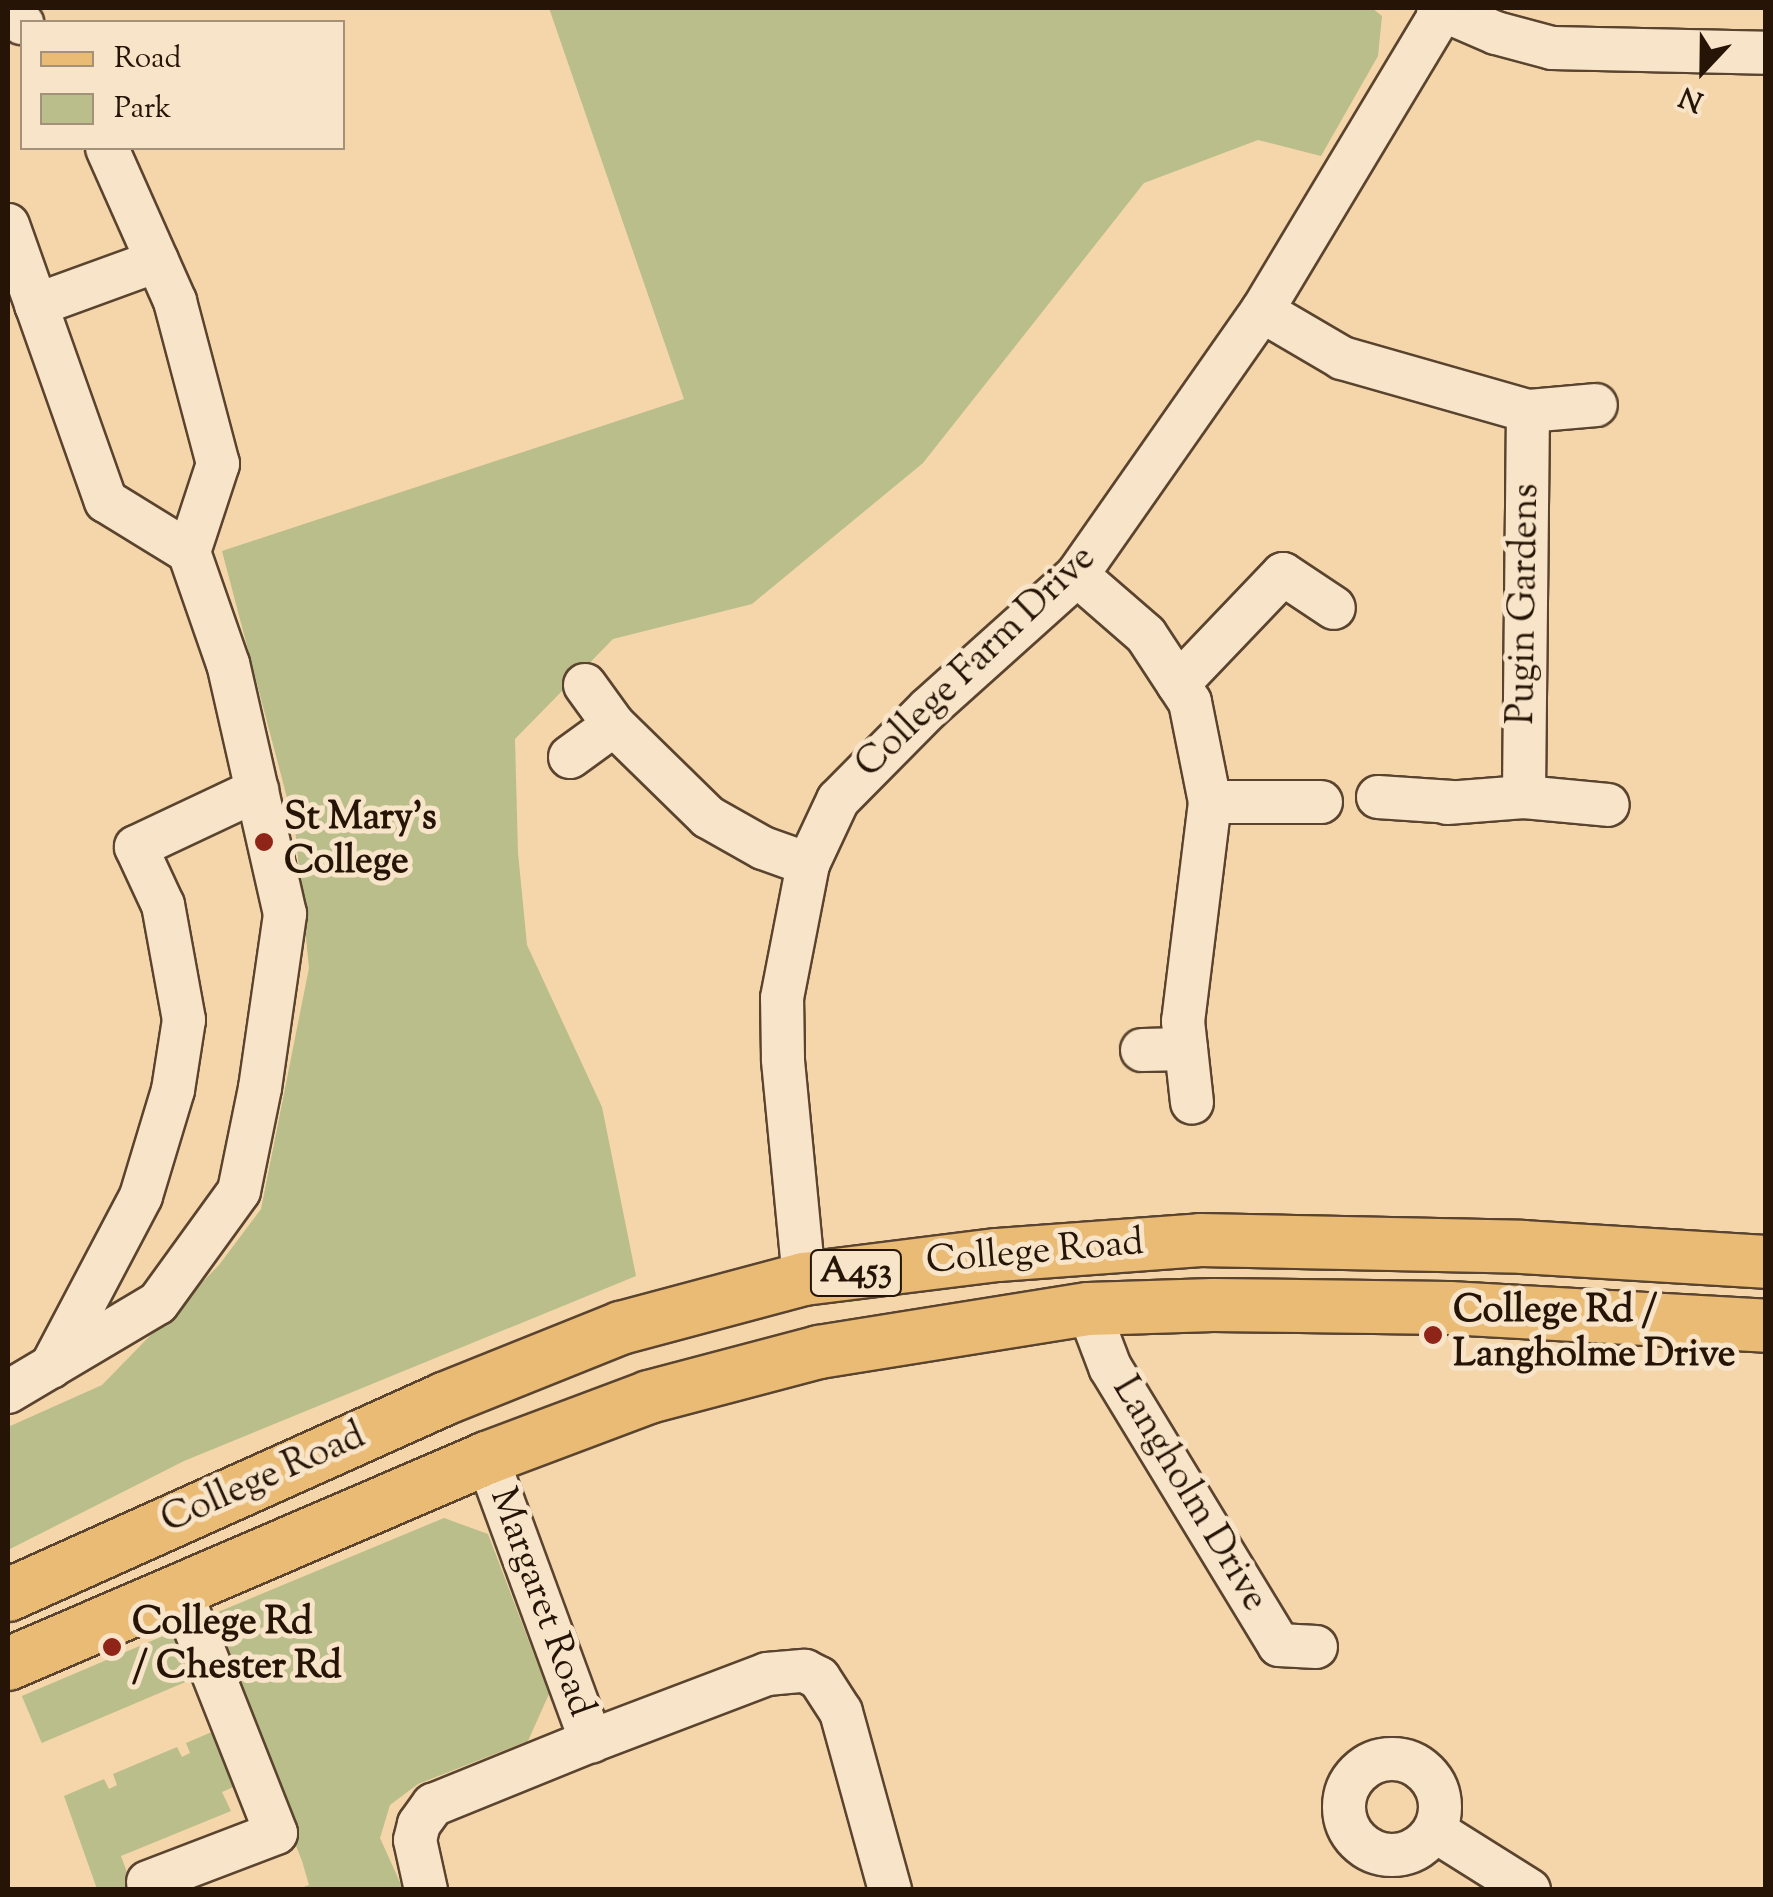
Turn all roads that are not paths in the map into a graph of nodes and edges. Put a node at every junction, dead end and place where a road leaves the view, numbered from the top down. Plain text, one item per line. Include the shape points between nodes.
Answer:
1 (1440, 9) edge
2 (1766, 54) edge
3 (108, 150) edge
4 (8, 225) edge
5 (157, 261) junction
6 (36, 305) junction
7 (1262, 311) junction
8 (1596, 404) dead end
9 (1528, 411) junction
10 (189, 552) junction
11 (1077, 575) junction
12 (1334, 608) dead end
13 (585, 684) dead end
14 (1178, 684) junction
15 (614, 725) junction
16 (570, 757) dead end
17 (257, 790) junction
18 (1524, 797) junction
19 (1378, 798) dead end
20 (1210, 802) junction
21 (1321, 802) dead end
22 (1608, 806) dead end
23 (808, 864) junction
24 (1186, 1049) junction
25 (1142, 1050) dead end
26 (1192, 1103) dead end
27 (1200, 1240) junction
28 (1766, 1262) edge
29 (804, 1279) junction
30 (1213, 1305) junction
31 (1088, 1309) junction
32 (1766, 1326) edge
33 (51, 1367) junction
34 (8, 1392) edge
35 (486, 1458) junction
36 (180, 1590) junction
37 (8, 1595) edge
38 (1316, 1647) dead end
39 (8, 1664) edge
40 (591, 1741) junction
41 (1435, 1830) dead end
42 (148, 1882) dead end
43 (426, 1890) edge
44 (890, 1890) edge
45 (1529, 1890) edge

1 - 2 street via 1552,48
1 - 7 street, College Farm Drive
3 - 5 street
4 - 6 street
5 - 6 street
5 - 10 street via 218,464
6 - 10 street via 106,501
7 - 9 street via 1342,358
7 - 11 street, College Farm Drive
8 - 9 street
9 - 18 street, Pugin Gardens
10 - 17 street via 228,664
11 - 14 street via 1146,635
11 - 23 street, College Farm Drive via 838,800
12 - 14 street via 1283,574
13 - 15 street
14 - 20 street via 1190,702
15 - 16 street
15 - 23 street via 708,817
17 - 33 street via 284,914 239,1192 158,1304
17 - 33 street via 136,847 163,904 184,1020 173,1090 141,1196
18 - 19 street
18 - 22 street
20 - 21 street
20 - 24 street
23 - 29 street, College Farm Drive via 782,998
24 - 25 street
24 - 26 street
27 - 28 main road, College Road / A453 via 1522,1247
27 - 29 main road, College Road / A453 via 998,1254
27 - 30 main road
29 - 37 main road, College Road / A453 via 621,1328 444,1399
30 - 31 main road, College Road / A453
30 - 32 main road, College Road / A453 via 1450,1308
31 - 35 main road, College Road / A453 via 819,1352 649,1397
31 - 38 street, Langholm Drive via 1110,1367 1280,1645
33 - 34 street
35 - 36 main road, College Road / A453
35 - 40 street, Margaret Road
36 - 39 main road, College Road / A453
36 - 42 street via 276,1833
40 - 43 street via 432,1805 415,1840
40 - 44 street, Margaret Road via 767,1674 806,1671 832,1692
41 - 45 street

